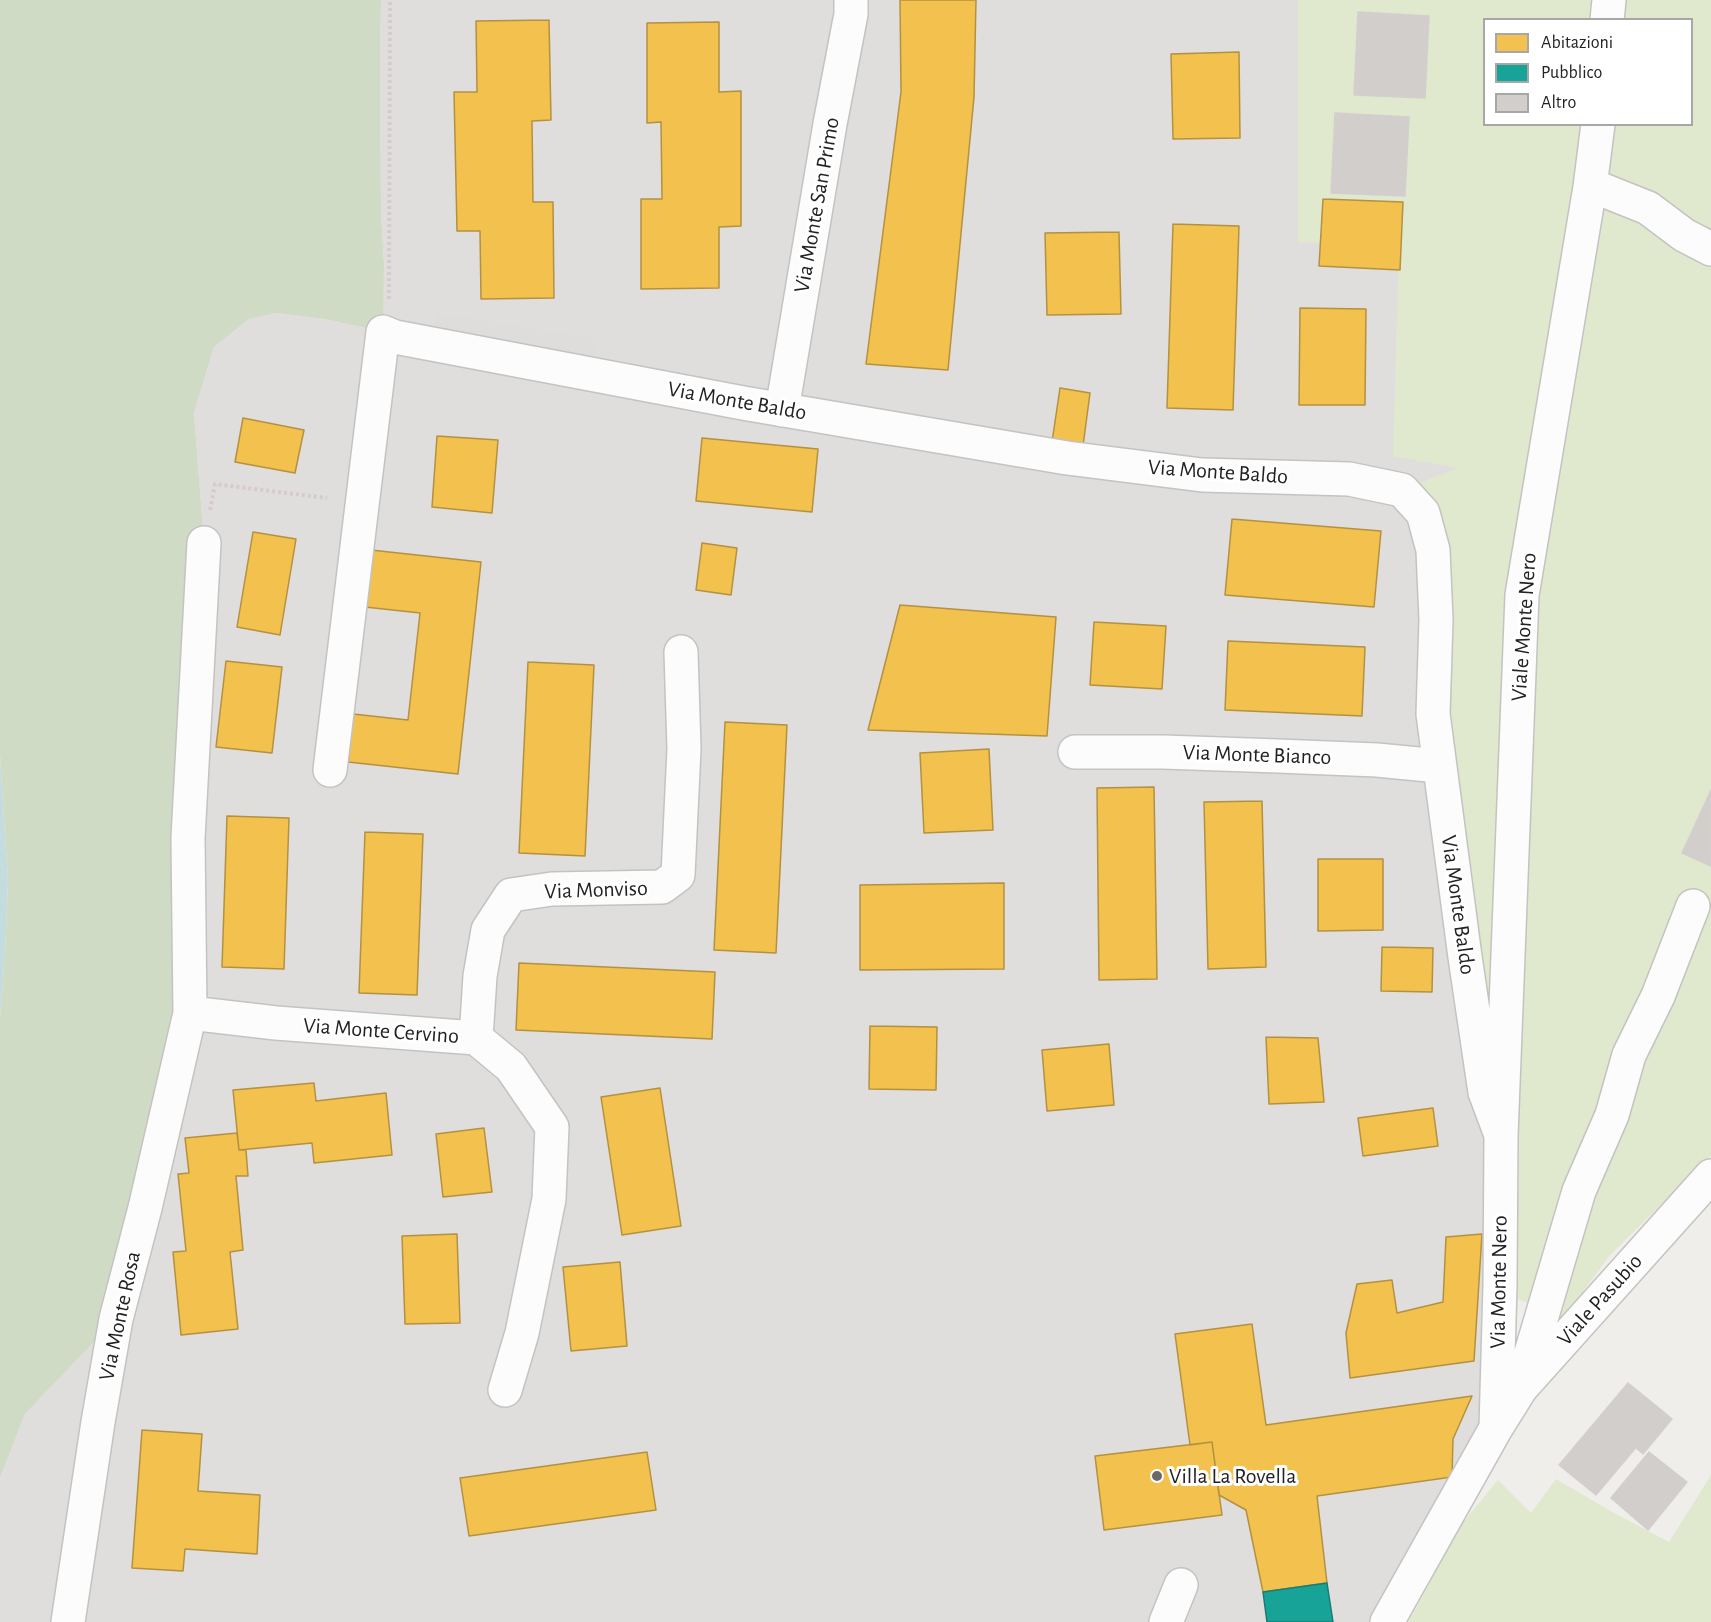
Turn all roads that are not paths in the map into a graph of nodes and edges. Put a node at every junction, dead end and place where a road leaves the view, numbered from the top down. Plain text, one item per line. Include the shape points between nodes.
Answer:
1 (850, 0) edge
2 (1609, 0) edge
3 (1607, 18) edge
4 (1598, 126) edge
5 (1590, 187) junction
6 (1711, 249) edge
7 (782, 410) junction
8 (204, 543) road end
9 (681, 652) dead end
10 (1075, 752) dead end
11 (1439, 766) junction
12 (330, 770) dead end
13 (1693, 906) dead end
14 (190, 1013) junction
15 (476, 1038) junction
16 (1501, 1135) junction
17 (1711, 1176) edge
18 (1521, 1388) junction
19 (505, 1390) dead end
20 (1496, 1428) junction
21 (1181, 1585) dead end
22 (68, 1622) edge
23 (1166, 1622) edge
24 (1387, 1622) edge

1 - 7 street, Via Monte San Primo via 851,14
2 - 3 street
4 - 5 street, Viale Monte Nero
5 - 6 street via 1647,208
5 - 16 street, Viale Monte Nero via 1522,595
7 - 11 street, Via Monte Baldo via 1078,459 1202,475 1348,480 1402,490 1423,513 1433,550 1433,714
7 - 12 street, Via Monte Baldo via 389,335 362,503
8 - 14 street, Via Monte Rosa via 188,838
9 - 15 street, Via Monviso via 684,749 678,875 662,887 552,889 511,895 488,930
10 - 11 street, Via Monte Bianco via 1278,756
11 - 16 street, Via Monte Baldo via 1485,1092
13 - 18 street via 1658,996 1629,1055 1612,1115 1579,1191
14 - 15 street, Via Monte Cervino
14 - 22 street, Via Monte Rosa via 116,1319
15 - 19 street, Via Monte Cervino via 511,1067 552,1127 549,1199 522,1333
16 - 20 street, Via Monte Nero
17 - 18 street, Viale Pasubio
18 - 20 street, Viale Pasubio
20 - 24 street, Viale Pasubio
21 - 23 street

